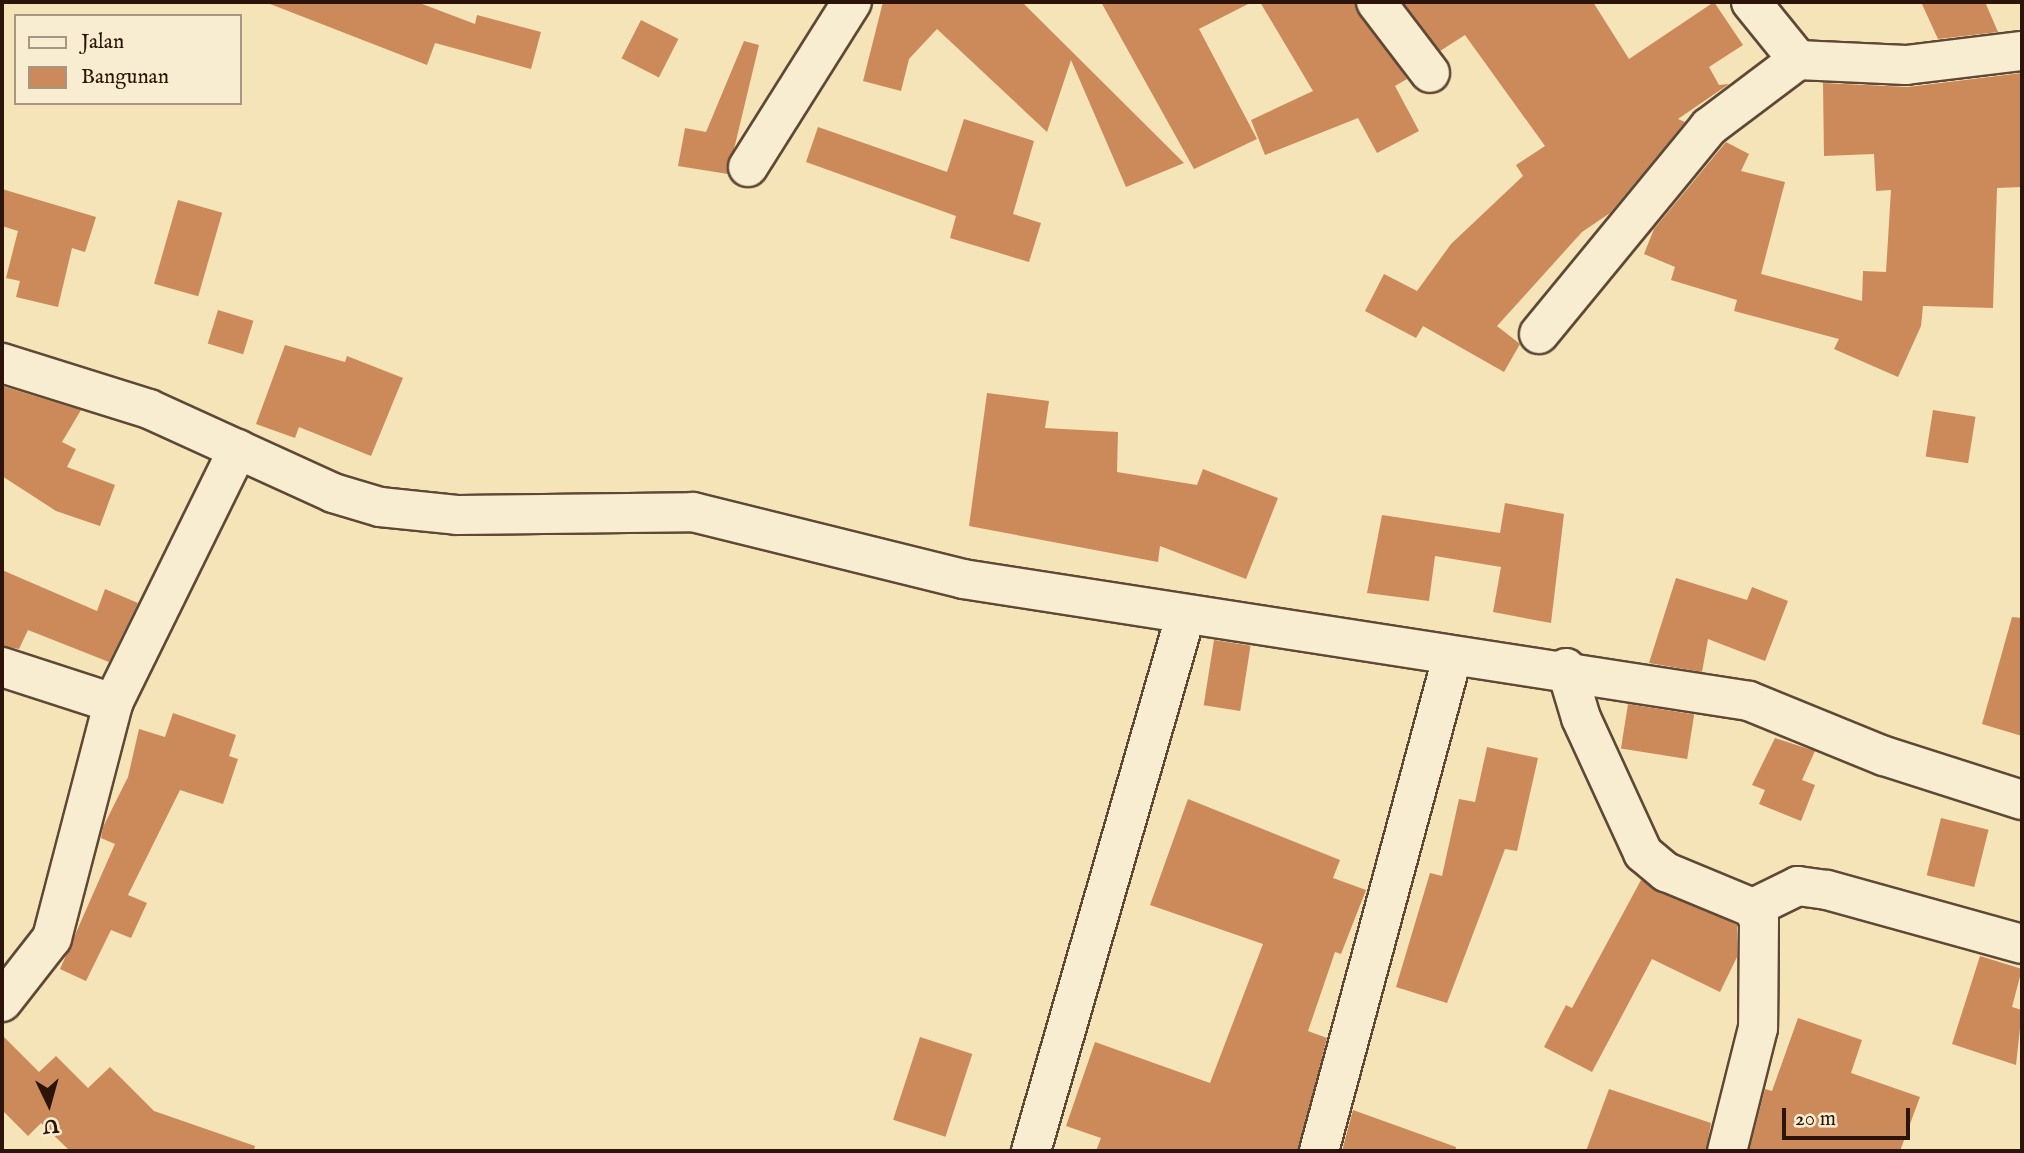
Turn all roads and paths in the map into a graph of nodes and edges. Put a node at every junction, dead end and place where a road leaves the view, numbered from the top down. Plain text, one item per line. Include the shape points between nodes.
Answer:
1 (852, 2) edge
2 (1376, 2) edge
3 (1751, 2) edge
4 (2022, 51) edge
5 (1798, 60) junction
6 (1430, 73) dead end
7 (748, 167) dead end
8 (1539, 334) dead end
9 (2, 363) edge
10 (238, 449) junction
11 (1185, 617) junction
12 (1452, 658) junction
13 (2, 667) edge
14 (1566, 668) junction
15 (113, 702) junction
16 (2022, 800) edge
17 (1753, 908) junction
18 (2022, 944) edge
19 (2, 1002) edge
20 (1031, 1151) edge
21 (1319, 1151) edge
22 (1727, 1151) edge

1 - 7 street
2 - 6 street
3 - 5 street
4 - 5 street via 1906,65
5 - 8 street via 1709,127
9 - 10 street via 149,409
10 - 11 street via 380,507 457,515 693,513 963,579
10 - 15 street
11 - 12 street
11 - 20 street
12 - 14 street
12 - 21 street
13 - 15 street
14 - 16 street via 1749,701 1884,756
14 - 17 street via 1581,718 1643,853 1666,872
15 - 19 street via 66,903 52,938
17 - 18 street via 1798,886 1828,890
17 - 22 street via 1762,938 1758,1028

